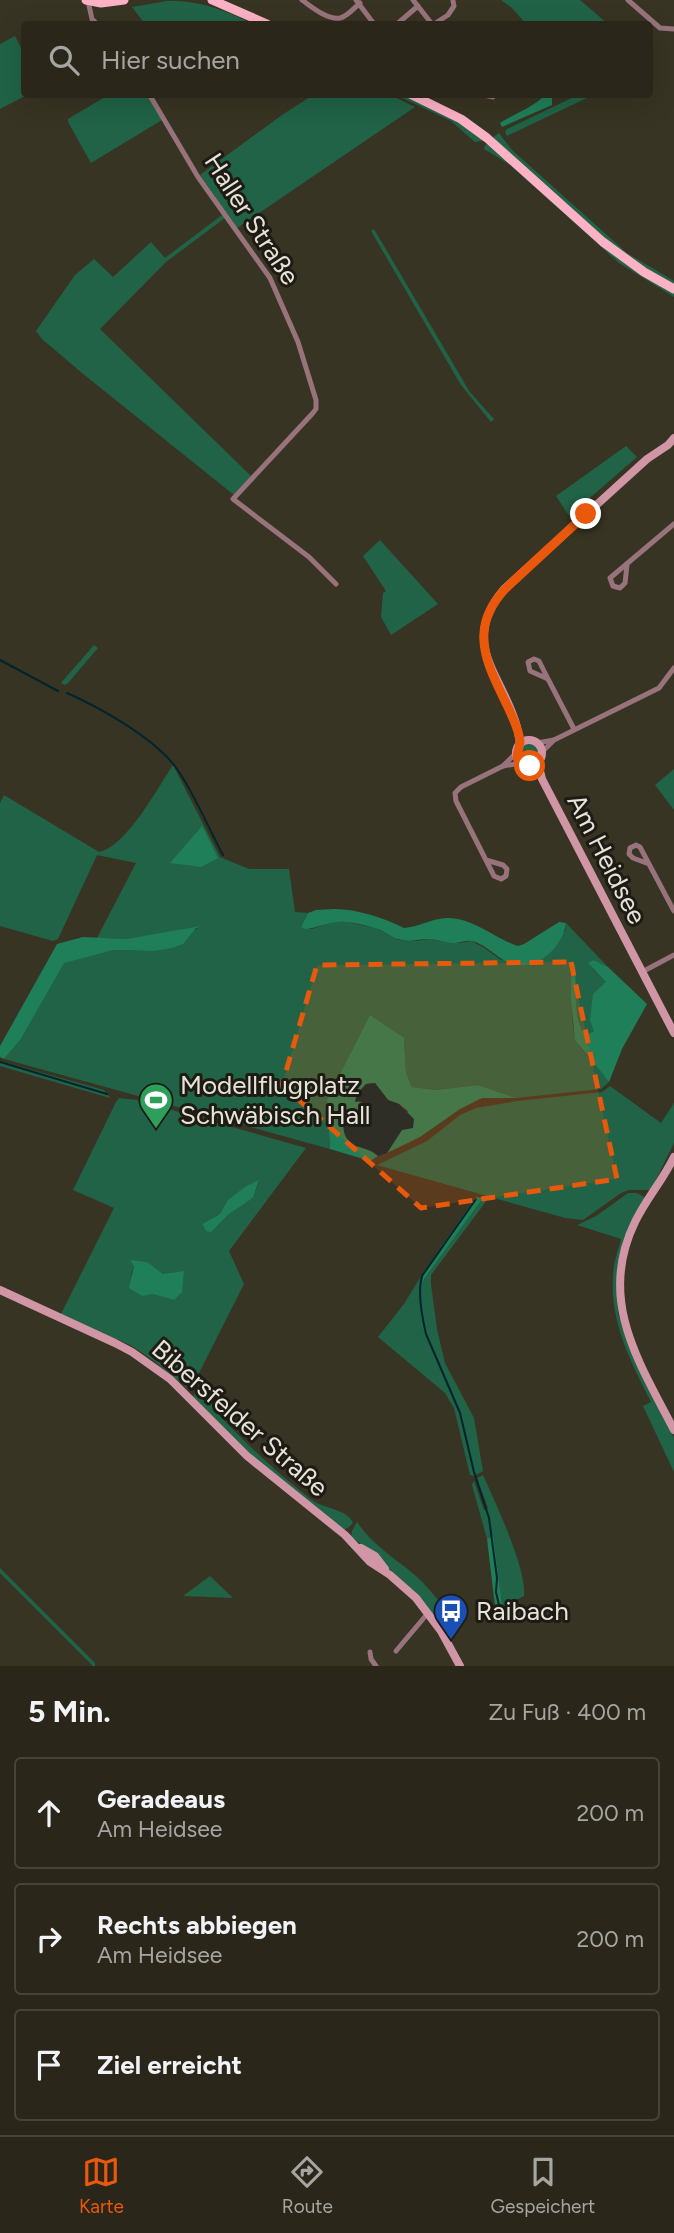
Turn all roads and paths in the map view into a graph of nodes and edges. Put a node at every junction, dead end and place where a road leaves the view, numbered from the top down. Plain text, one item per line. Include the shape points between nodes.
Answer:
1 (87, 0) edge
2 (124, 0) edge
3 (212, 0) edge
4 (302, 0) edge
5 (413, 0) edge
6 (628, 0) edge
7 (358, 1) edge
8 (453, 1) edge
9 (418, 6) junction
10 (94, 21) edge
11 (260, 21) edge
12 (372, 21) edge
13 (400, 21) edge
14 (430, 21) edge
15 (438, 21) edge
16 (652, 21) edge
17 (653, 22) edge
18 (674, 29) edge
19 (151, 98) edge
20 (418, 98) edge
21 (674, 289) edge
22 (672, 442) edge
23 (674, 524) edge
24 (627, 565) dead end
25 (336, 584) dead end
26 (674, 668) edge
27 (548, 679) dead end
28 (574, 729) junction
29 (554, 740) junction
30 (524, 742) junction
31 (537, 743) junction
32 (516, 752) junction
33 (542, 752) junction
34 (530, 764) junction
35 (503, 766) junction
36 (486, 860) dead end
37 (649, 864) dead end
38 (674, 911) edge
39 (674, 955) edge
40 (642, 972) junction
41 (674, 1033) edge
42 (674, 1157) edge
43 (0, 1290) edge
44 (674, 1430) edge
45 (428, 1613) junction
46 (396, 1651) dead end
47 (370, 1652) dead end
48 (457, 1665) edge
49 (376, 1666) edge

1 - 2 main road
1 - 10 street
3 - 11 main road
4 - 7 street via 339,18
5 - 9 street
6 - 16 street
7 - 12 street
8 - 15 street via 454,6
9 - 13 street
9 - 14 street
17 - 18 street via 660,28
19 - 25 street, Haller Straße via 198,177 270,278 298,342 316,400 312,414 233,499 309,557
20 - 21 main road via 487,138 603,242
22 - 30 main road via 646,459 494,603 484,632 486,655
23 - 24 street
26 - 28 street via 659,688
27 - 28 street
28 - 29 street
29 - 31 street
29 - 33 street
30 - 31 main road
30 - 32 main road
31 - 33 main road
32 - 34 main road via 517,759
32 - 35 street
33 - 34 main road
34 - 35 street
34 - 40 main road, Am Heidsee
35 - 36 street via 455,793
37 - 38 street
39 - 40 street
40 - 41 main road, Am Heidsee
42 - 44 main road via 630,1232 620,1284 630,1342
43 - 45 main road, Bibersfelder Straße via 115,1343 161,1373 247,1456 375,1556
45 - 46 street
45 - 48 main road, Bibersfelder Straße
47 - 49 street

